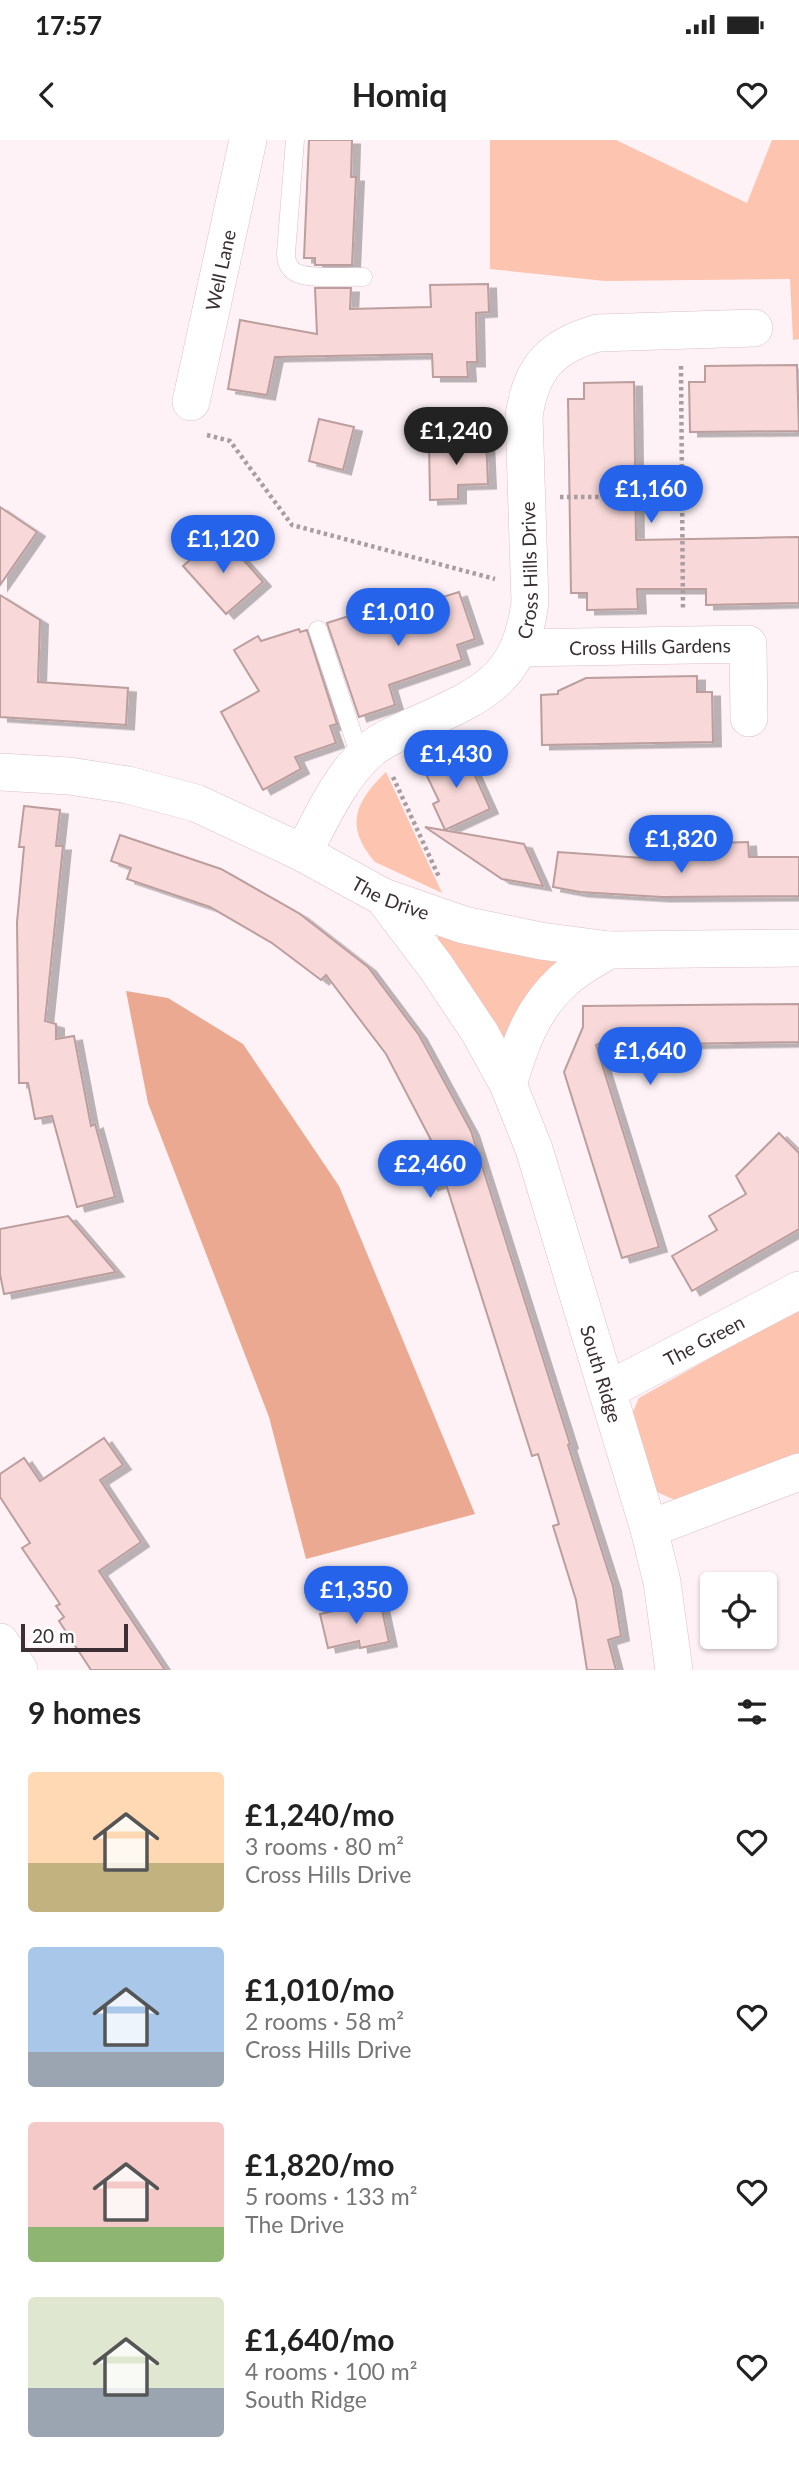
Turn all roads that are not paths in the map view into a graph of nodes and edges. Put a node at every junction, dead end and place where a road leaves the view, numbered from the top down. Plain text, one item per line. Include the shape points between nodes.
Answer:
1 (248, 140) edge
2 (295, 140) edge
3 (363, 277) dead end
4 (754, 328) dead end
5 (191, 402) road end
6 (318, 630) dead end
7 (520, 648) junction
8 (748, 718) dead end
9 (370, 752) junction
10 (0, 772) edge
11 (303, 853) junction
12 (383, 897) junction
13 (799, 947) edge
14 (609, 950) junction
15 (508, 1084) junction
16 (799, 1290) edge
17 (608, 1390) junction
18 (799, 1472) edge
19 (649, 1530) junction
20 (0, 1642) edge
21 (19, 1670) edge
22 (674, 1670) edge

1 - 5 street, Well Lane
2 - 3 lane via 288,265 302,275
4 - 7 street, Cross Hills Drive via 598,333 554,352 538,370 527,392 524,416 529,588
6 - 9 lane
7 - 8 street, Cross Hills Gardens via 748,644
7 - 9 street, Cross Hills Drive via 500,678 479,696 392,735
9 - 11 street, Cross Hills Drive via 337,790
10 - 11 street, The Drive via 69,775 196,803
11 - 12 street, The Drive
12 - 14 street, The Drive via 459,923
12 - 15 street, South Ridge via 436,967
13 - 14 street, The Drive
14 - 15 street via 565,979 540,1006 523,1037
15 - 17 street, South Ridge via 534,1149
16 - 17 street, The Green
17 - 19 street, South Ridge
18 - 19 street
19 - 22 street, South Ridge via 662,1582
20 - 21 street

